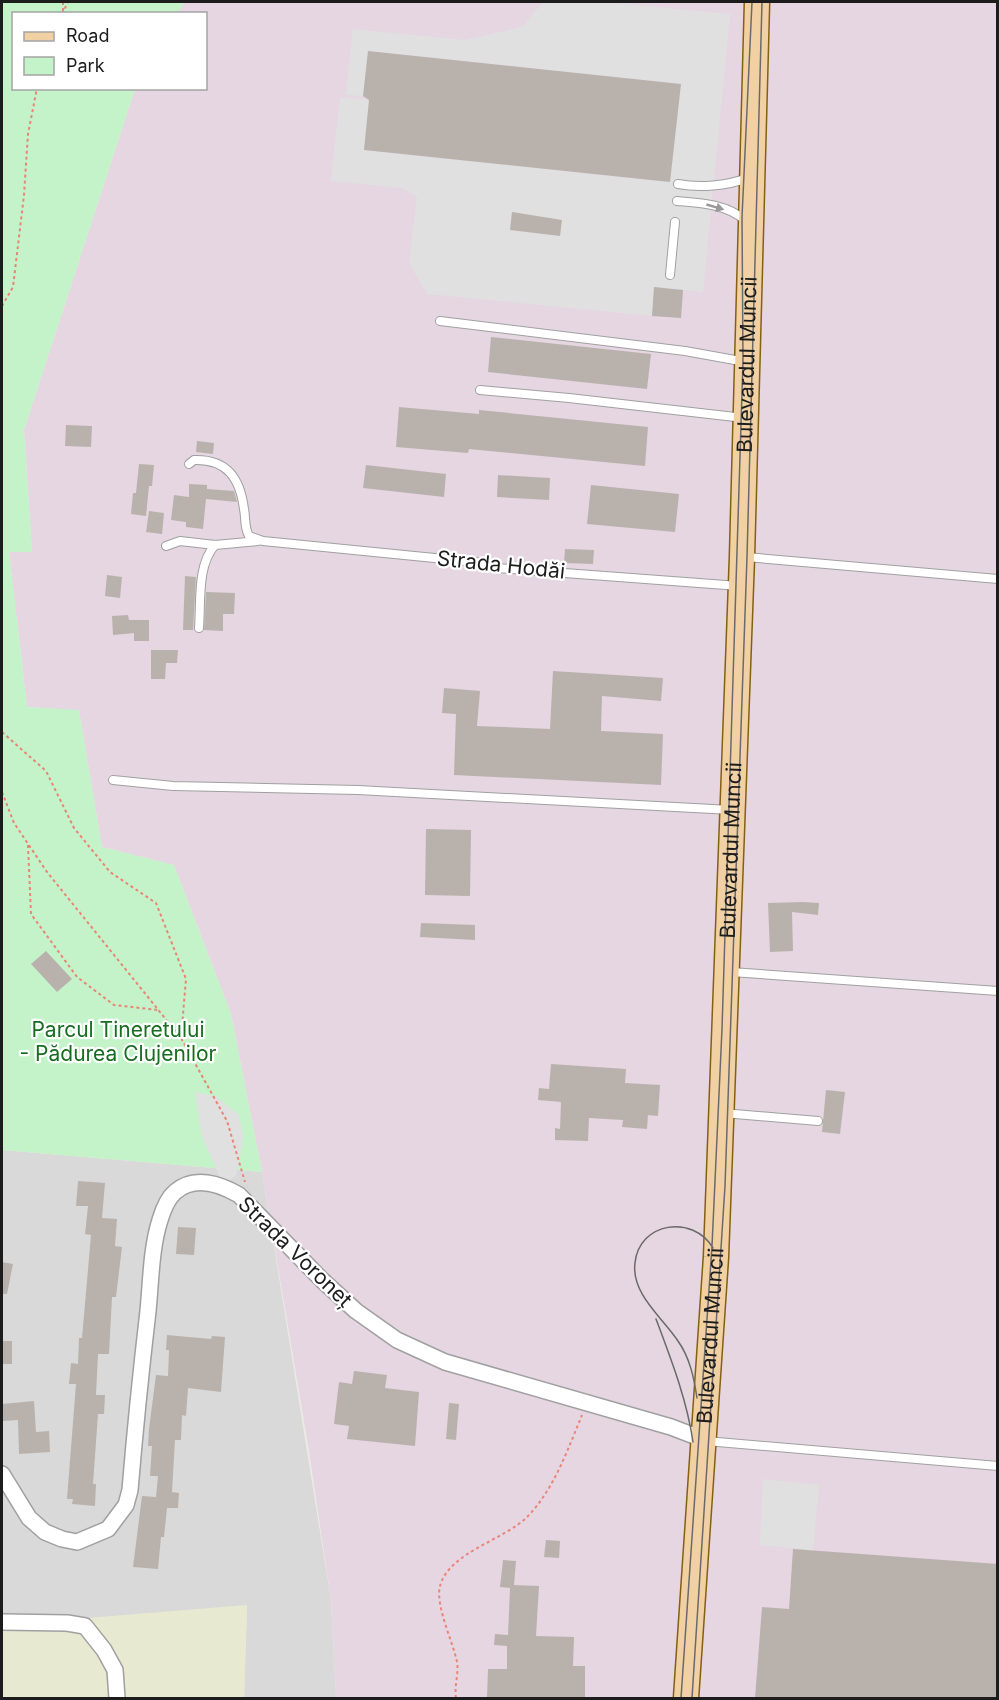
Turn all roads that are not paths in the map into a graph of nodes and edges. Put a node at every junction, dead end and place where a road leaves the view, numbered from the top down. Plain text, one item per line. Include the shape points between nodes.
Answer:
1 (757, 2) edge
2 (752, 177) junction
3 (678, 184) dead end
4 (677, 201) dead end
5 (675, 222) dead end
6 (750, 224) junction
7 (670, 275) dead end
8 (440, 321) dead end
9 (747, 362) junction
10 (480, 390) dead end
11 (746, 418) junction
12 (189, 464) dead end
13 (263, 541) junction
14 (215, 544) junction
15 (166, 546) dead end
16 (742, 557) junction
17 (998, 579) edge
18 (741, 586) junction
19 (199, 627) dead end
20 (113, 780) dead end
21 (732, 810) junction
22 (727, 972) junction
23 (998, 991) edge
24 (722, 1113) junction
25 (818, 1121) dead end
26 (705, 1440) junction
27 (998, 1466) edge
28 (2, 1474) edge
29 (2, 1622) edge
30 (117, 1698) edge
31 (686, 1698) edge

1 - 2 main road, Bulevardul Muncii
2 - 3 lane via 694,187
2 - 6 main road, Bulevardul Muncii
4 -> 6 lane via 711,205
5 - 7 lane
6 - 9 main road, Bulevardul Muncii
8 - 9 lane
9 - 11 main road, Bulevardul Muncii
10 - 11 lane
11 - 16 main road, Bulevardul Muncii
12 - 13 lane via 194,460 214,461 233,475 245,510 245,529 249,536
13 - 14 lane, Strada Hodăi
13 - 18 lane, Strada Hodăi via 485,563 498,568
14 - 15 lane, Strada Hodăi via 180,541
14 - 19 lane via 208,552 202,574
16 - 17 lane
16 - 18 main road, Bulevardul Muncii
18 - 21 main road, Bulevardul Muncii
20 - 21 lane via 173,786 358,790
21 - 22 main road, Bulevardul Muncii
22 - 23 lane
22 - 24 main road, Bulevardul Muncii
24 - 25 lane
24 - 26 main road, Bulevardul Muncii
26 - 27 lane
26 - 28 street, Strada Voroneț via 445,1362 397,1340 322,1280 245,1201 224,1186 207,1182 189,1184 176,1191 159,1222 126,1505 108,1529 77,1542 62,1539 45,1532 29,1518
26 - 31 main road, Bulevardul Muncii
29 - 30 street via 85,1626 115,1670

